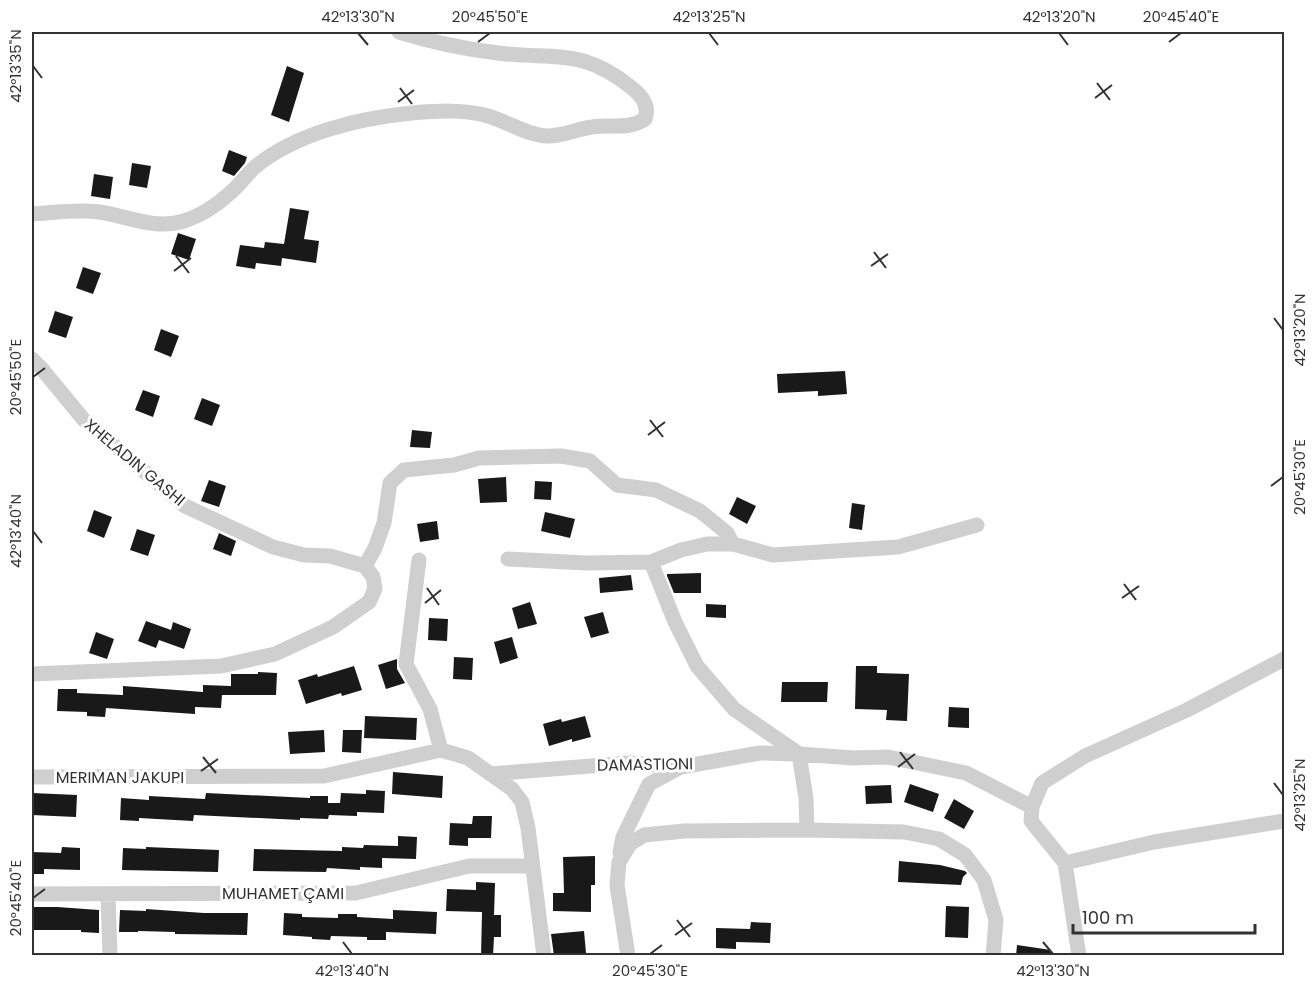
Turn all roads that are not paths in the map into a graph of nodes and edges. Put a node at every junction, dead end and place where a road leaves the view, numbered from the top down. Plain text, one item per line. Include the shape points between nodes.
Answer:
1 (399, 32) edge
2 (32, 214) edge
3 (32, 359) edge
4 (977, 525) dead end
5 (733, 544) junction
6 (419, 560) dead end
7 (508, 560) dead end
8 (651, 562) junction
9 (365, 566) junction
10 (1284, 659) edge
11 (32, 674) edge
12 (441, 750) junction
13 (799, 754) junction
14 (681, 767) junction
15 (490, 774) junction
16 (32, 777) edge
17 (1032, 807) junction
18 (1284, 821) edge
19 (807, 830) junction
20 (619, 862) junction
21 (1065, 863) junction
22 (532, 866) junction
23 (32, 894) edge
24 (108, 894) junction
25 (110, 956) edge
26 (544, 956) edge
27 (628, 956) edge
28 (993, 956) edge
29 (1079, 956) edge

1 - 2 street via 433,43 500,53 582,59 634,90 643,99 645,119 628,126 592,127 550,136 536,135 486,115 411,113 338,126 298,140 255,167 230,194 207,210 168,225 102,212
3 - 9 street, XHELADIN GASHI via 84,420 185,506 273,547
4 - 5 street via 898,547 773,555
5 - 8 street via 699,546
5 - 9 street via 727,533 700,511 656,490 617,485 590,461 561,456 479,458 404,470 390,483 384,523
6 - 12 street via 406,664 430,709
7 - 8 street
8 - 13 street via 697,666 734,709
9 - 11 street via 375,589 369,602 333,627 275,654 221,666
10 - 17 street via 1187,710 1085,756 1042,783
12 - 15 street via 468,758
12 - 16 street, MERIMAN JAKUPI via 324,776
13 - 14 street, DAMASTIONI via 760,753
13 - 17 street, DAMASTIONI via 888,757 966,773
13 - 19 street
14 - 15 street, DAMASTIONI via 629,763
14 - 20 street via 649,784 623,837
15 - 22 street via 512,789 522,802
17 - 21 street via 1031,821
18 - 21 street via 1154,842
19 - 20 street via 644,835 630,844
19 - 28 street via 904,832 939,839 965,855 984,880 996,920
20 - 27 street via 617,885
21 - 29 street
22 - 24 street, MUHAMET ÇAMI via 469,866 356,893
22 - 26 street
23 - 24 street, MUHAMET ÇAMI
24 - 25 street

